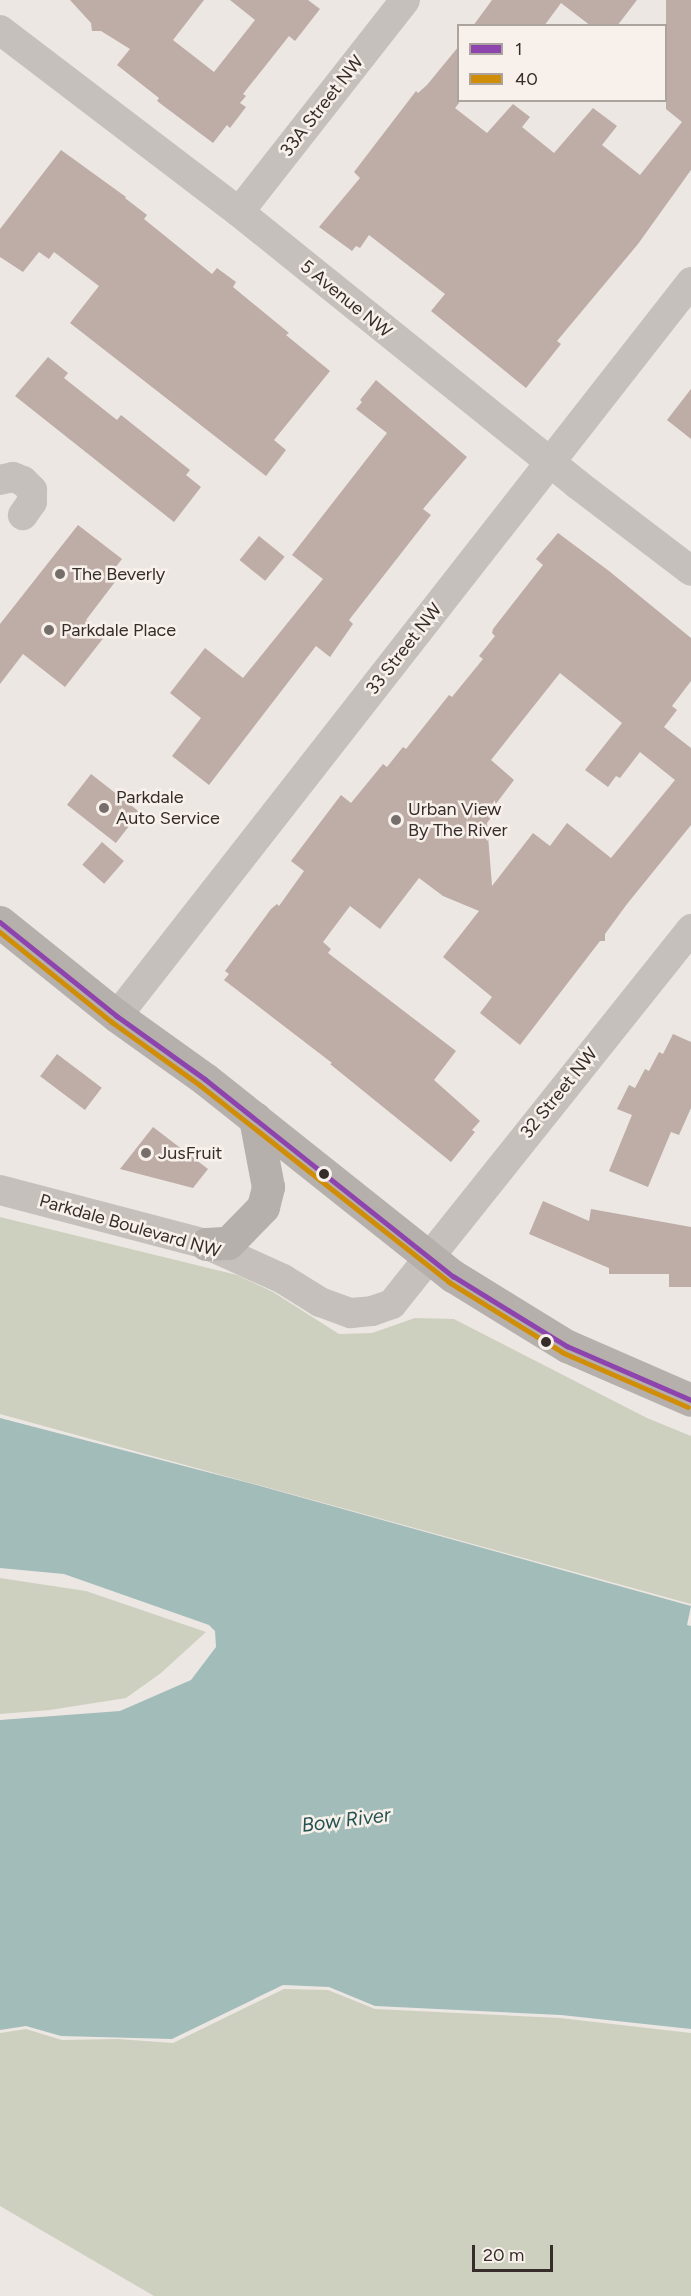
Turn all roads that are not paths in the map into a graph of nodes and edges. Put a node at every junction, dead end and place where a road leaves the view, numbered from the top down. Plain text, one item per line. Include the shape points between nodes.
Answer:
1 (405, 0) edge
2 (0, 30) edge
3 (239, 212) junction
4 (691, 282) edge
5 (550, 462) junction
6 (0, 480) edge
7 (22, 514) dead end
8 (691, 571) edge
9 (0, 922) edge
10 (691, 928) edge
11 (117, 1016) junction
12 (255, 1118) junction
13 (0, 1190) edge
14 (206, 1244) junction
15 (428, 1258) junction
16 (691, 1400) edge

1 - 3 street, 33A Street NW
2 - 3 street, 5 Avenue NW
3 - 5 street, 5 Avenue NW
4 - 5 street, 33 Street NW
5 - 8 street, 5 Avenue NW
5 - 11 street, 33 Street NW
6 - 7 street via 13,477 32,490 32,502
9 - 11 main road
10 - 15 street, 32 Street NW
11 - 12 main road
12 - 14 main road via 268,1186 263,1207 228,1243
12 - 15 main road
13 - 14 street, Parkdale Boulevard NW
14 - 15 street, Parkdale Boulevard NW via 351,1314 392,1304
15 - 16 main road via 567,1346

